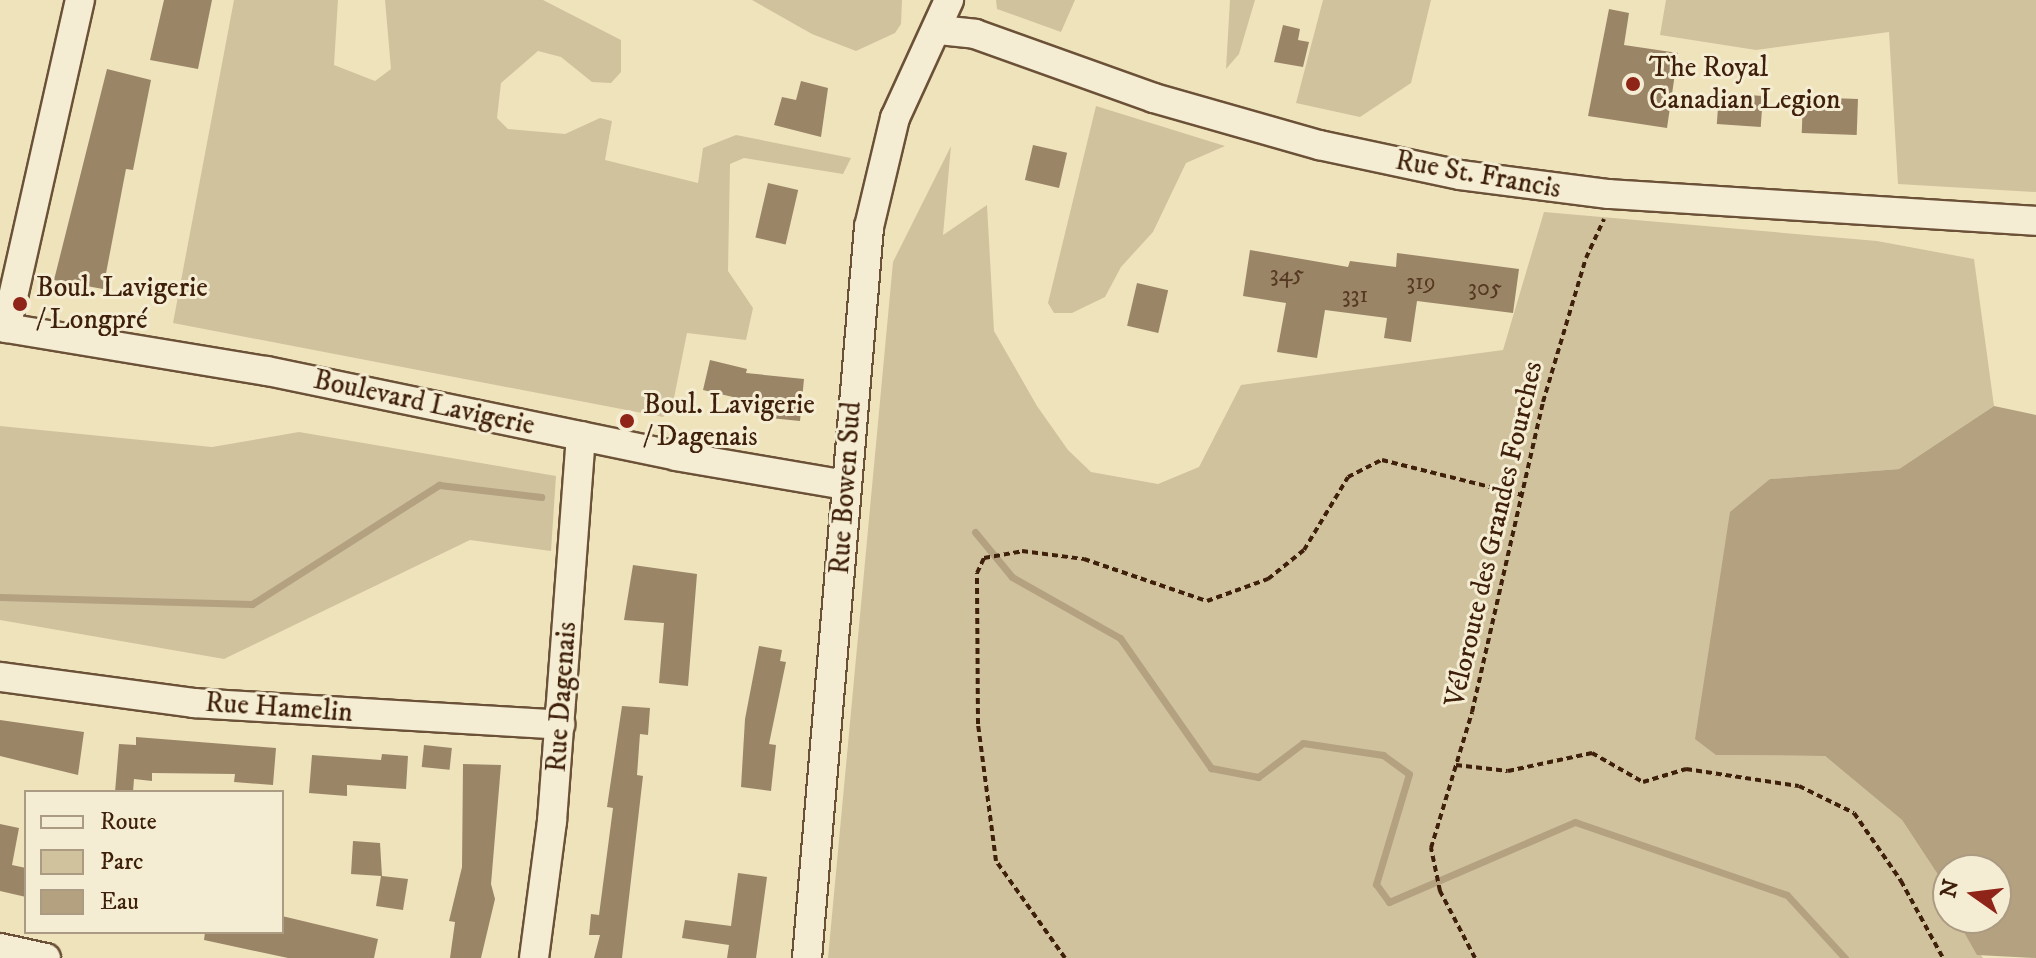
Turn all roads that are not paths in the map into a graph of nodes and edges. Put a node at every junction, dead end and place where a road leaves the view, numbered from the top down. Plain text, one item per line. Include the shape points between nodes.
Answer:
1 (80, 0) edge
2 (949, 0) edge
3 (939, 30) junction
4 (2036, 221) edge
5 (3, 328) edge
6 (581, 436) junction
7 (846, 485) junction
8 (0, 677) edge
9 (560, 725) junction
10 (0, 948) edge
11 (46, 958) edge
12 (534, 958) edge
13 (807, 958) edge

1 - 5 street
2 - 3 street, Rue Bowen Sud
3 - 4 street, Rue St. Francis via 975,34 1154,98 1319,145 1460,175 1596,193
3 - 7 street, Rue Bowen Sud via 895,118 869,227
5 - 6 street, Boulevard Lavigerie via 267,371
6 - 7 street, Boulevard Lavigerie
6 - 9 street, Rue Dagenais
7 - 13 street, Rue Bowen Sud
8 - 9 street, Rue Hamelin via 194,703
9 - 12 street, Rue Dagenais
10 - 11 street

